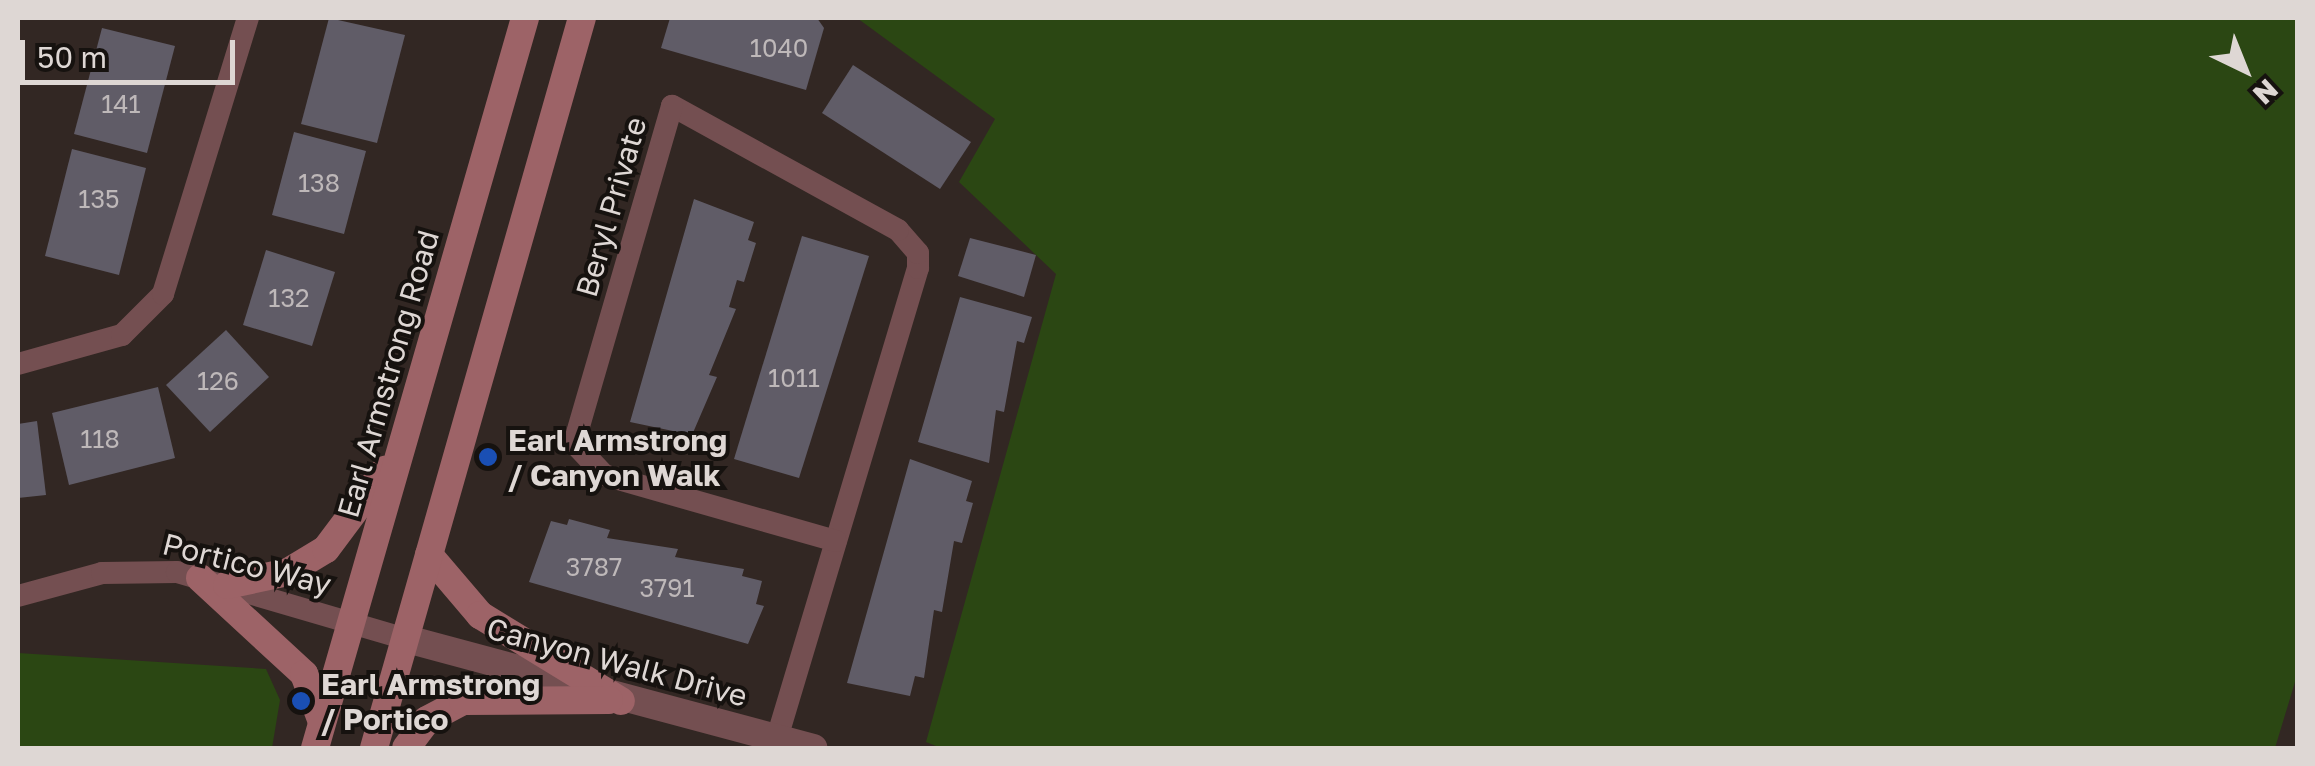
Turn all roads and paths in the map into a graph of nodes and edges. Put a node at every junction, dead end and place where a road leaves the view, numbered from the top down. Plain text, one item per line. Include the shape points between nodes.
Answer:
1 (248, 18) edge
2 (525, 18) edge
3 (582, 18) edge
4 (18, 364) edge
5 (402, 443) junction
6 (836, 540) junction
7 (430, 555) junction
8 (213, 581) junction
9 (18, 596) edge
10 (351, 621) junction
11 (403, 638) junction
12 (620, 701) junction
13 (319, 736) edge
14 (777, 738) junction
15 (374, 748) edge
16 (406, 748) edge
17 (814, 748) edge

1 - 4 street via 163,294 122,335
2 - 5 main road, Earl Armstrong Road
3 - 7 main road
5 - 8 main road via 326,549 288,572
5 - 10 main road, Earl Armstrong Road
6 - 6 street, Beryl Private via 918,268 915,244 717,124 672,106 576,450 592,470 619,480
6 - 14 street, Beryl Private
7 - 11 main road
7 - 12 main road via 480,615
8 - 9 street, Portico Way via 121,571
8 - 10 street, Portico Way
8 - 13 main road via 304,674
10 - 11 street, Portico Way
10 - 13 main road, Earl Armstrong Road
11 - 12 street, Canyon Walk Drive
11 - 15 main road
12 - 14 street, Canyon Walk Drive
12 - 16 main road via 550,695 463,702 427,720
14 - 17 street, Canyon Walk Drive

